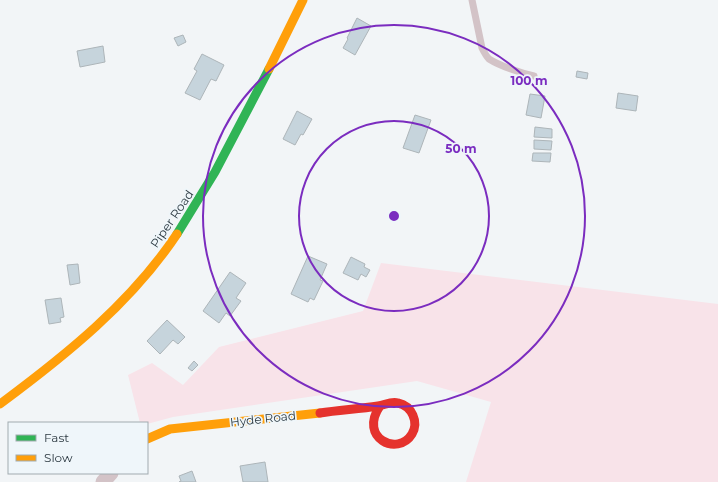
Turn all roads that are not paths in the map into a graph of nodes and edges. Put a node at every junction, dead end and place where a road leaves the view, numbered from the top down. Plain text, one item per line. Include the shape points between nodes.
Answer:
1 (303, 0) edge
2 (472, 0) edge
3 (534, 76) dead end
4 (0, 404) edge
5 (380, 406) junction
6 (148, 440) edge
7 (110, 474) edge
8 (103, 482) edge

1 - 4 street, Piper Road via 219,166 168,246 137,286 106,318
2 - 3 lane via 482,48 489,59 520,73
5 - 5 street, Hyde Road via 386,403 400,403 411,411 415,424 410,437 398,444 384,442 378,438 372,425 375,412
5 - 6 street, Hyde Road via 170,429
7 - 8 street

